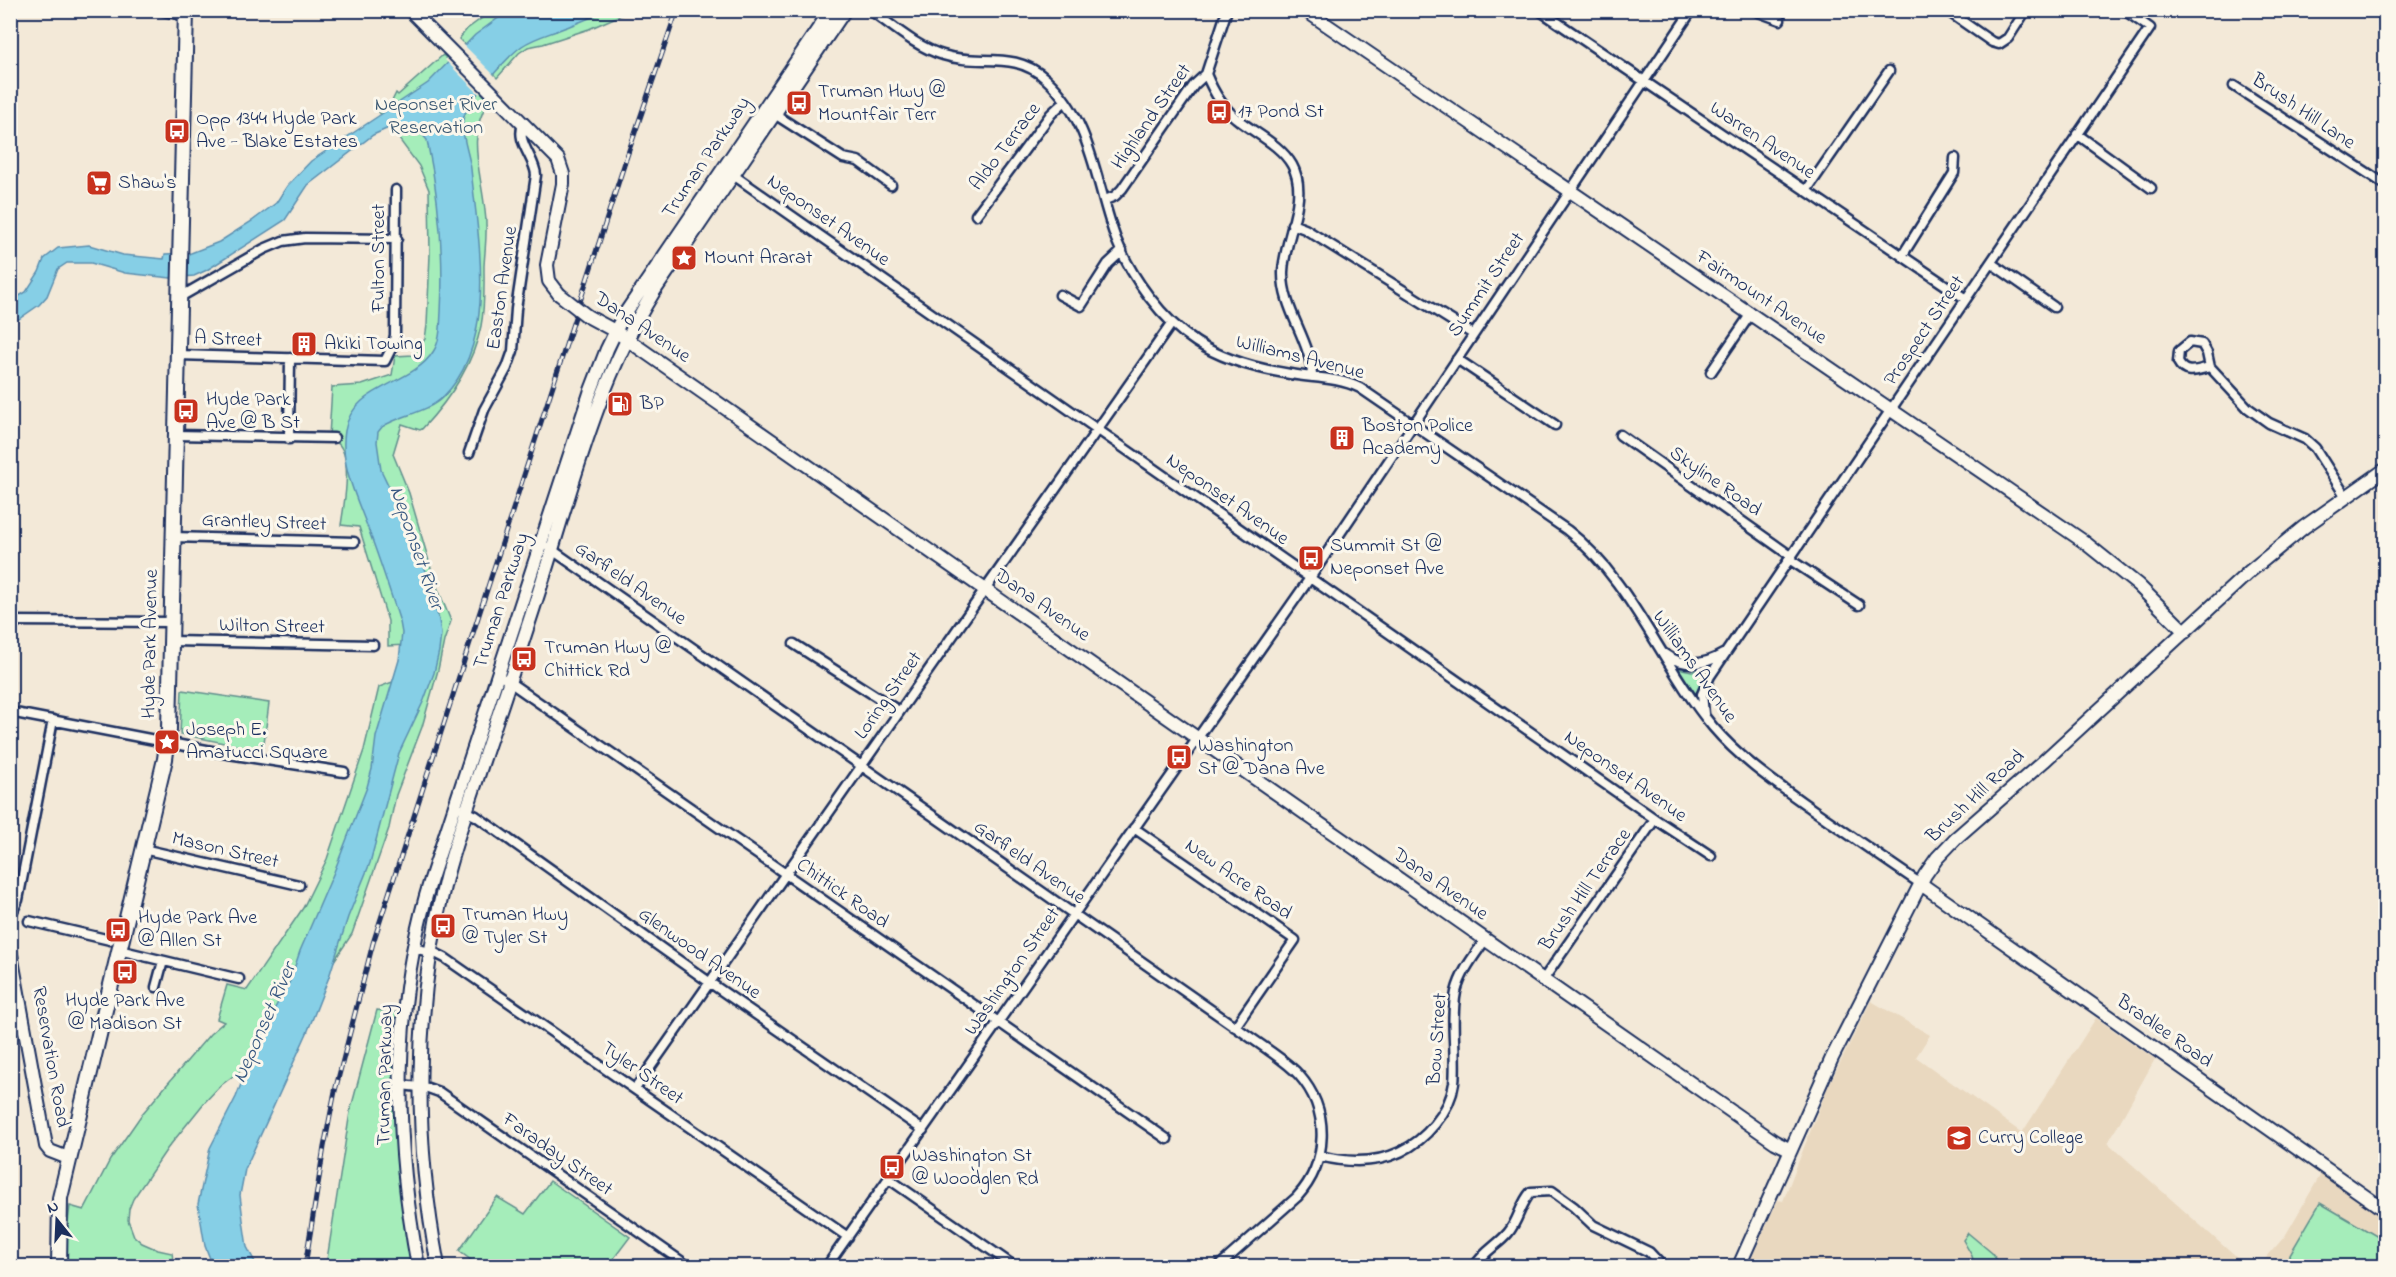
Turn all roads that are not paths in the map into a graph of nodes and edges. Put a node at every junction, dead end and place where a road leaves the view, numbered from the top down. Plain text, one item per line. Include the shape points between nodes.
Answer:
1 (159, 10) edge
2 (831, 10) edge
3 (845, 10) edge
4 (870, 10) edge
5 (1227, 10) edge
6 (1305, 10) edge
7 (1539, 10) edge
8 (1692, 10) edge
9 (1753, 10) edge
10 (1946, 10) edge
11 (2026, 10) edge
12 (2124, 10) edge
13 (413, 11) edge
14 (186, 13) edge
15 (1780, 20) dead end
16 (1889, 71) dead end
17 (1206, 74) junction
18 (1644, 81) junction
19 (2234, 86) dead end
20 (1065, 101) junction
21 (776, 115) junction
22 (524, 123) junction
23 (2077, 134) junction
24 (1955, 158) dead end
25 (729, 172) junction
26 (891, 185) dead end
27 (2385, 185) edge
28 (2151, 188) dead end
29 (396, 190) dead end
30 (1570, 191) junction
31 (1806, 191) junction
32 (1105, 200) junction
33 (976, 215) dead end
34 (1292, 224) junction
35 (397, 239) junction
36 (1122, 250) junction
37 (1902, 256) junction
38 (1991, 262) junction
39 (180, 290) junction
40 (1060, 295) dead end
41 (1966, 299) junction
42 (2054, 307) dead end
43 (1750, 315) junction
44 (1172, 323) junction
45 (615, 331) junction
46 (1473, 334) junction
47 (626, 339) junction
48 (178, 355) junction
49 (290, 358) junction
50 (1457, 359) junction
51 (385, 361) joint
52 (2210, 368) dead end
53 (1711, 372) dead end
54 (1312, 377) junction
55 (1890, 410) junction
56 (1413, 424) junction
57 (1555, 425) dead end
58 (1096, 429) junction
59 (176, 435) junction
60 (1620, 435) dead end
61 (334, 438) dead end
62 (289, 439) junction
63 (469, 453) dead end
64 (2385, 469) edge
65 (2346, 496) junction
66 (174, 537) junction
67 (354, 542) dead end
68 (547, 547) junction
69 (1790, 558) junction
70 (1310, 578) junction
71 (984, 589) junction
72 (1859, 605) dead end
73 (10, 621) edge
74 (171, 622) junction
75 (2185, 632) junction
76 (171, 641) junction
77 (794, 644) dead end
78 (373, 645) dead end
79 (1659, 650) junction
80 (1726, 652) junction
81 (504, 679) junction
82 (899, 711) junction
83 (10, 712) edge
84 (1704, 717) junction
85 (53, 720) junction
86 (1197, 739) junction
87 (167, 742) junction
88 (861, 766) junction
89 (344, 772) dead end
90 (461, 809) junction
91 (1655, 819) junction
92 (1134, 828) junction
93 (143, 849) junction
94 (1712, 856) dead end
95 (785, 874) junction
96 (1921, 884) junction
97 (299, 885) dead end
98 (1074, 914) junction
99 (10, 917) edge
100 (125, 918) junction
101 (28, 921) dead end
102 (1485, 940) junction
103 (413, 948) junction
104 (10, 949) edge
105 (119, 950) junction
106 (431, 952) junction
107 (163, 962) junction
108 (239, 979) dead end
109 (1544, 980) junction
110 (710, 982) junction
111 (156, 987) dead end
112 (998, 1023) junction
113 (1235, 1027) junction
114 (401, 1085) junction
115 (421, 1087) junction
116 (635, 1089) junction
117 (923, 1130) junction
118 (1167, 1139) dead end
119 (1791, 1150) junction
120 (1320, 1156) junction
121 (68, 1158) junction
122 (889, 1179) junction
123 (2385, 1211) edge
124 (848, 1237) junction
125 (59, 1266) edge
126 (418, 1266) edge
127 (438, 1266) edge
128 (688, 1266) edge
129 (827, 1266) edge
130 (1014, 1266) edge
131 (1219, 1266) edge
132 (1475, 1266) edge
133 (1662, 1266) edge
134 (1739, 1266) edge

1 - 14 street
2 - 25 street, Truman Parkway
3 - 21 street, Truman Parkway
4 - 20 street, Williams Avenue via 942,55 1002,59 1025,66 1046,78
5 - 17 street, Highland Street
6 - 30 street, Fairmount Avenue
7 - 18 street, Warren Avenue
8 - 18 street, Summit Street
9 - 15 street
10 - 11 street via 1999,44 2008,38
12 - 23 street, Prospect Street via 2150,28
13 - 22 street, Dana Avenue
14 - 39 main road, Hyde Park Avenue
16 - 31 street
17 - 32 street, Highland Street via 1194,85 1122,189
17 - 34 street via 1225,108 1277,148 1290,163 1298,187
18 - 30 street, Summit Street
18 - 31 street, Warren Avenue
19 - 27 street, Brush Hill Lane
20 - 32 street, Williams Avenue via 1084,136
20 - 33 street, Aldo Terrace via 1050,114
21 - 25 street, Truman Parkway
21 - 26 street via 843,158 858,161
22 - 45 street, Dana Avenue, bridge via 555,154 563,174 547,265 549,281 587,316
22 - 63 street, Easton Avenue via 522,137 536,175 513,351 487,403
23 - 28 street
23 - 38 street, Prospect Street
24 - 37 street via 1954,172
25 - 45 street, Truman Parkway via 662,257
25 - 47 street, Truman Parkway
25 - 58 street, Neponset Avenue
29 - 35 street, Fulton Street
30 - 43 street, Fairmount Avenue
30 - 46 street, Summit Street
31 - 37 street, Warren Avenue
32 - 36 street, Williams Avenue
34 - 46 street
34 - 54 street via 1283,280 1311,362
35 - 39 street via 283,241
35 - 51 street, Fulton Street via 395,335
36 - 40 street via 1108,264 1081,306
36 - 44 street, Williams Avenue via 1148,294
37 - 41 street, Warren Avenue
38 - 41 street, Prospect Street
38 - 42 street
39 - 48 main road, Hyde Park Avenue
41 - 55 street, Prospect Street
43 - 53 street
43 - 55 street, Fairmount Avenue
44 - 54 street, Williams Avenue via 1200,344 1227,357 1281,373
44 - 58 street, Loring Street
45 - 47 street, Dana Avenue
45 - 68 street, Truman Parkway via 590,393
46 - 50 street, Summit Street
47 - 68 street, Truman Parkway
47 - 71 street, Dana Avenue
48 - 49 street, A Street
48 - 59 main road, Hyde Park Avenue
49 - 51 street, A Street
49 - 62 street
50 - 56 street, Summit Street
50 - 57 street
52 - 65 street via 2253,413 2312,444
54 - 56 street, Williams Avenue via 1339,380 1360,388
55 - 69 street, Prospect Street
55 - 75 street, Fairmount Avenue via 2089,545
56 - 70 street, Summit Street
56 - 79 street, Williams Avenue via 1581,541 1613,577
58 - 70 street, Neponset Avenue
58 - 71 street, Loring Street
59 - 62 street
59 - 66 main road, Hyde Park Avenue
60 - 69 street, Skyline Road
61 - 62 street
64 - 65 street, Brush Hill Road
65 - 75 street, Brush Hill Road via 2278,548
66 - 67 street, Grantley Street
66 - 74 main road, Hyde Park Avenue
68 - 81 street, Truman Parkway
68 - 88 street, Garfield Avenue
69 - 72 street, Skyline Road
69 - 80 street, Prospect Street
70 - 86 street, Washington Street
70 - 91 street, Neponset Avenue
71 - 82 street, Loring Street
71 - 86 street, Dana Avenue
73 - 74 street
74 - 76 main road, Hyde Park Avenue
75 - 96 street, Brush Hill Road via 1956,838 1936,858
76 - 78 street, Wilton Street
76 - 87 main road, Hyde Park Avenue
77 - 82 street
79 - 80 street via 1688,664 1708,661
79 - 84 street, Williams Avenue
80 - 84 street, Prospect Street via 1703,688
81 - 90 street, Truman Parkway
81 - 95 street, Chittick Road
82 - 88 street, Loring Street
83 - 85 street
84 - 96 street, Williams Avenue via 1769,778
85 - 87 street
85 - 99 street via 18,900
86 - 92 street, Washington Street
86 - 102 street, Dana Avenue
87 - 89 street
87 - 93 main road, Hyde Park Avenue
88 - 95 street, Loring Street
88 - 98 street, Garfield Avenue
90 - 103 street, Truman Parkway via 426,896
90 - 106 street, Truman Parkway
90 - 110 street, Glenwood Avenue
91 - 94 street, Neponset Avenue
91 - 109 street, Brush Hill Terrace
92 - 98 street, Washington Street
92 - 113 street, New Acre Road via 1295,940
93 - 97 street, Mason Street
93 - 100 main road, Hyde Park Avenue
95 - 110 street, Loring Street
95 - 112 street, Chittick Road
96 - 119 street, Brush Hill Road via 1836,1049
96 - 123 street, Bradlee Road
98 - 112 street, Washington Street
98 - 113 street, Garfield Avenue
100 - 101 street via 110,940
100 - 105 main road, Hyde Park Avenue
102 - 109 street, Dana Avenue
102 - 120 street, Bow Street via 1456,991 1454,1085 1438,1121 1415,1144 1384,1159 1358,1162
103 - 106 street, Tyler Street
103 - 114 street, Truman Parkway
104 - 121 street, Reservation Road via 46,1146
105 - 107 street
105 - 121 main road, Hyde Park Avenue
106 - 115 street, Truman Parkway
106 - 116 street, Tyler Street via 455,964
107 - 108 street
107 - 111 street
109 - 119 street, Dana Avenue
110 - 116 street, Loring Street
110 - 117 street, Glenwood Avenue
112 - 117 street, Washington Street
112 - 118 street, Chittick Road
113 - 120 street, Garfield Avenue via 1288,1065 1305,1083 1322,1122
114 - 115 street, Faraday Street
114 - 126 street, Truman Parkway via 406,1184
115 - 127 street, Truman Parkway via 425,1173
115 - 128 street, Faraday Street via 439,1092
116 - 124 street, Tyler Street
117 - 122 street, Washington Street
119 - 134 street, Brush Hill Road
120 - 131 street, Garfield Avenue via 1302,1191
121 - 125 main road, Hyde Park Avenue via 60,1198
122 - 124 street, Washington Street
122 - 130 street
124 - 129 street, Washington Street
132 - 133 street via 1508,1233 1531,1192 1552,1191 1593,1225 1649,1252

